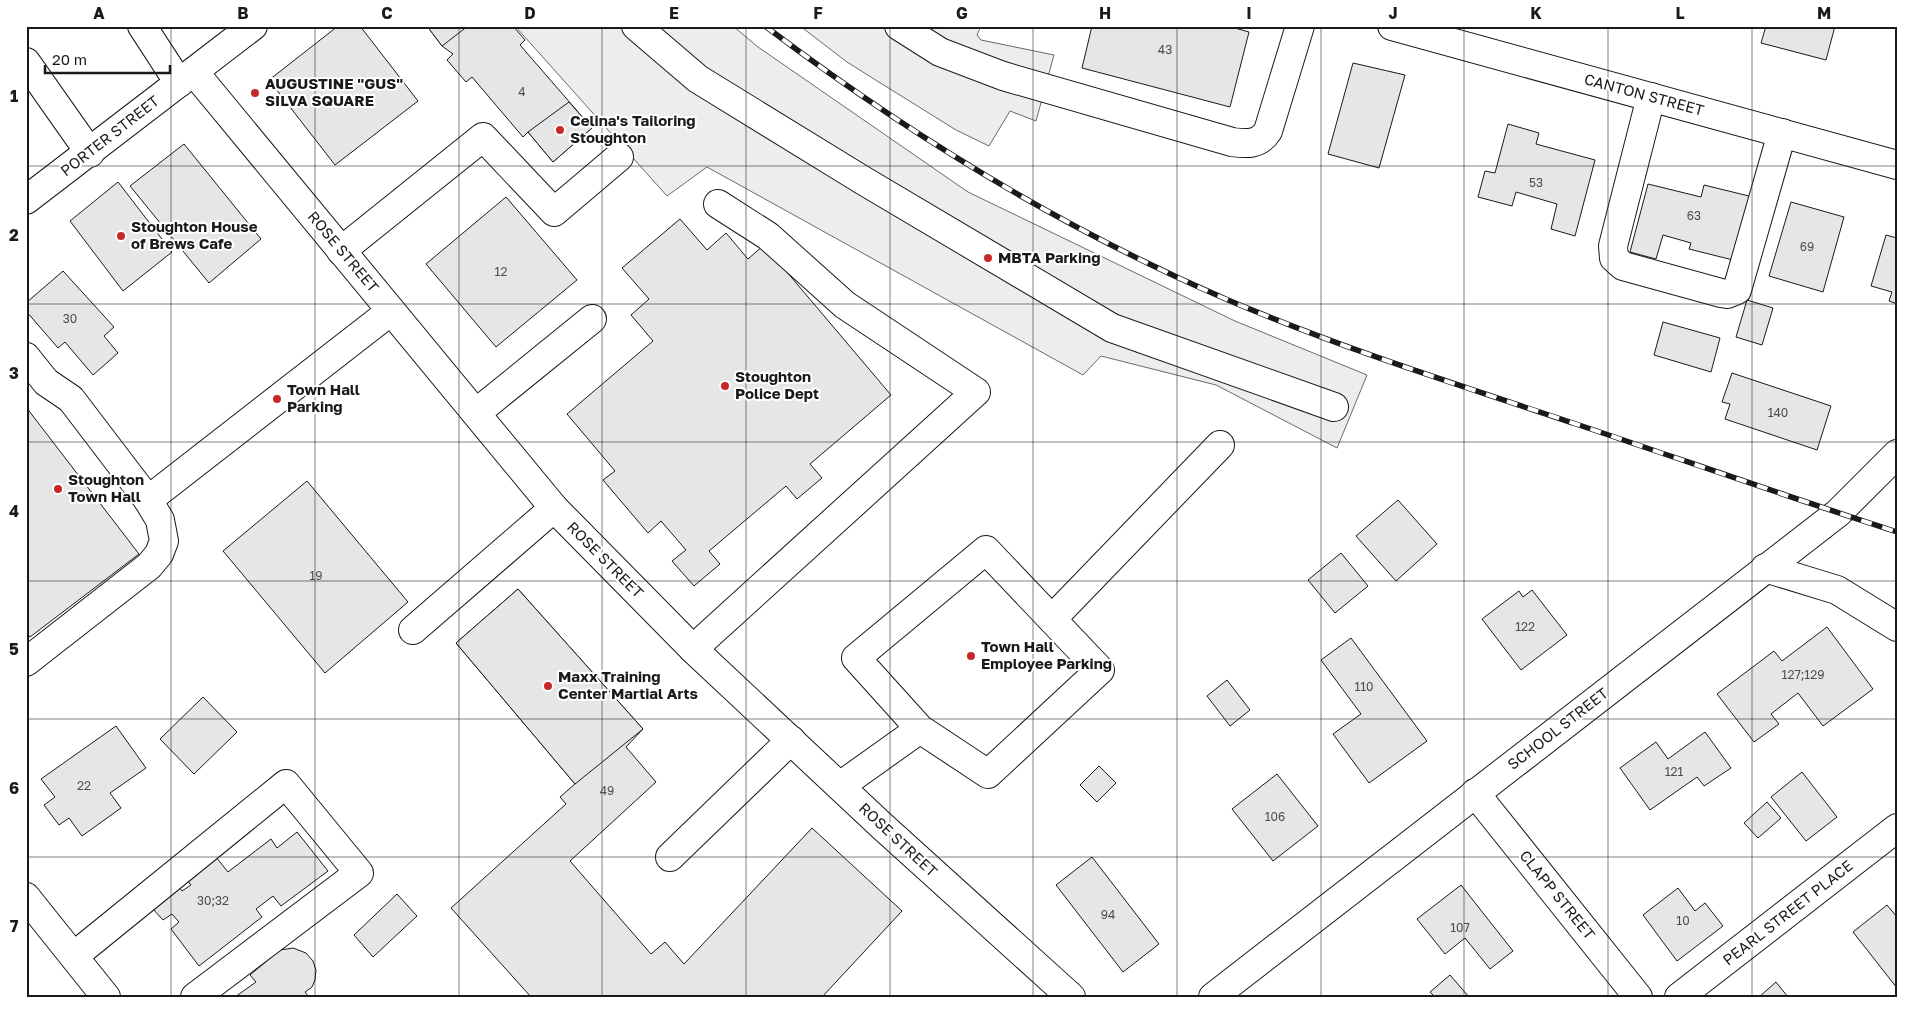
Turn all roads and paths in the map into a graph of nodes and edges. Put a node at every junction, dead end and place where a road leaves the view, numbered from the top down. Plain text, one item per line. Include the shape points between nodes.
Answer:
1 (142, 26) edge
2 (253, 26) edge
3 (636, 26) edge
4 (899, 26) edge
5 (1300, 26) edge
6 (1392, 26) edge
7 (26, 62) edge
8 (186, 78) junction
9 (1652, 97) junction
10 (1782, 133) junction
11 (90, 153) junction
12 (619, 157) dead end
13 (1897, 165) edge
14 (26, 200) edge
15 (718, 204) dead end
16 (342, 251) junction
17 (392, 311) junction
18 (592, 319) dead end
19 (26, 357) edge
20 (1334, 407) dead end
21 (476, 413) junction
22 (1220, 445) dead end
23 (1897, 454) edge
24 (148, 500) junction
25 (554, 508) junction
26 (1765, 568) junction
27 (1052, 619) junction
28 (1897, 627) edge
29 (413, 630) dead end
30 (693, 649) junction
31 (26, 662) edge
32 (920, 730) junction
33 (791, 740) junction
34 (840, 786) junction
35 (1475, 793) junction
36 (1897, 828) edge
37 (670, 857) dead end
38 (26, 897) edge
39 (74, 956) junction
40 (106, 997) edge
41 (195, 997) edge
42 (1071, 997) edge
43 (1213, 997) edge
44 (1638, 997) edge
45 (1679, 997) edge

1 - 8 street, ROSE STREET
2 - 8 street
3 - 20 street via 698,79 1112,328
4 - 5 street via 940,52 1003,76 1244,144 1255,142 1268,131
6 - 9 street, CANTON STREET
7 - 11 street
8 - 11 street, PORTER STREET
8 - 16 street, ROSE STREET
9 - 10 street, CANTON STREET
9 - 10 street via 1613,246 1614,258 1623,266 1721,293 1736,290
10 - 13 street, CANTON STREET
11 - 14 street, PORTER STREET
12 - 16 street via 554,212 483,137
15 - 30 street via 768,236 845,305 976,392
16 - 17 street, ROSE STREET
17 - 21 street, ROSE STREET
17 - 24 street
18 - 21 street
19 - 24 street via 46,382 71,399
21 - 25 street, ROSE STREET
22 - 27 street
23 - 26 street, SCHOOL STREET via 1838,513
24 - 31 street via 160,520 164,541 159,554 149,566
25 - 29 street
25 - 30 street, ROSE STREET
26 - 28 street via 1837,590
26 - 35 street, SCHOOL STREET
27 - 32 street via 1100,670 988,774
27 - 32 street via 986,550 856,658
30 - 33 street, ROSE STREET
32 - 34 street
33 - 34 street, ROSE STREET
33 - 37 street
34 - 42 street, ROSE STREET
35 - 43 street, SCHOOL STREET
35 - 44 street, CLAPP STREET
36 - 45 street, PEARL STREET PLACE
38 - 39 street
39 - 40 street
39 - 41 street via 286,784 358,873

